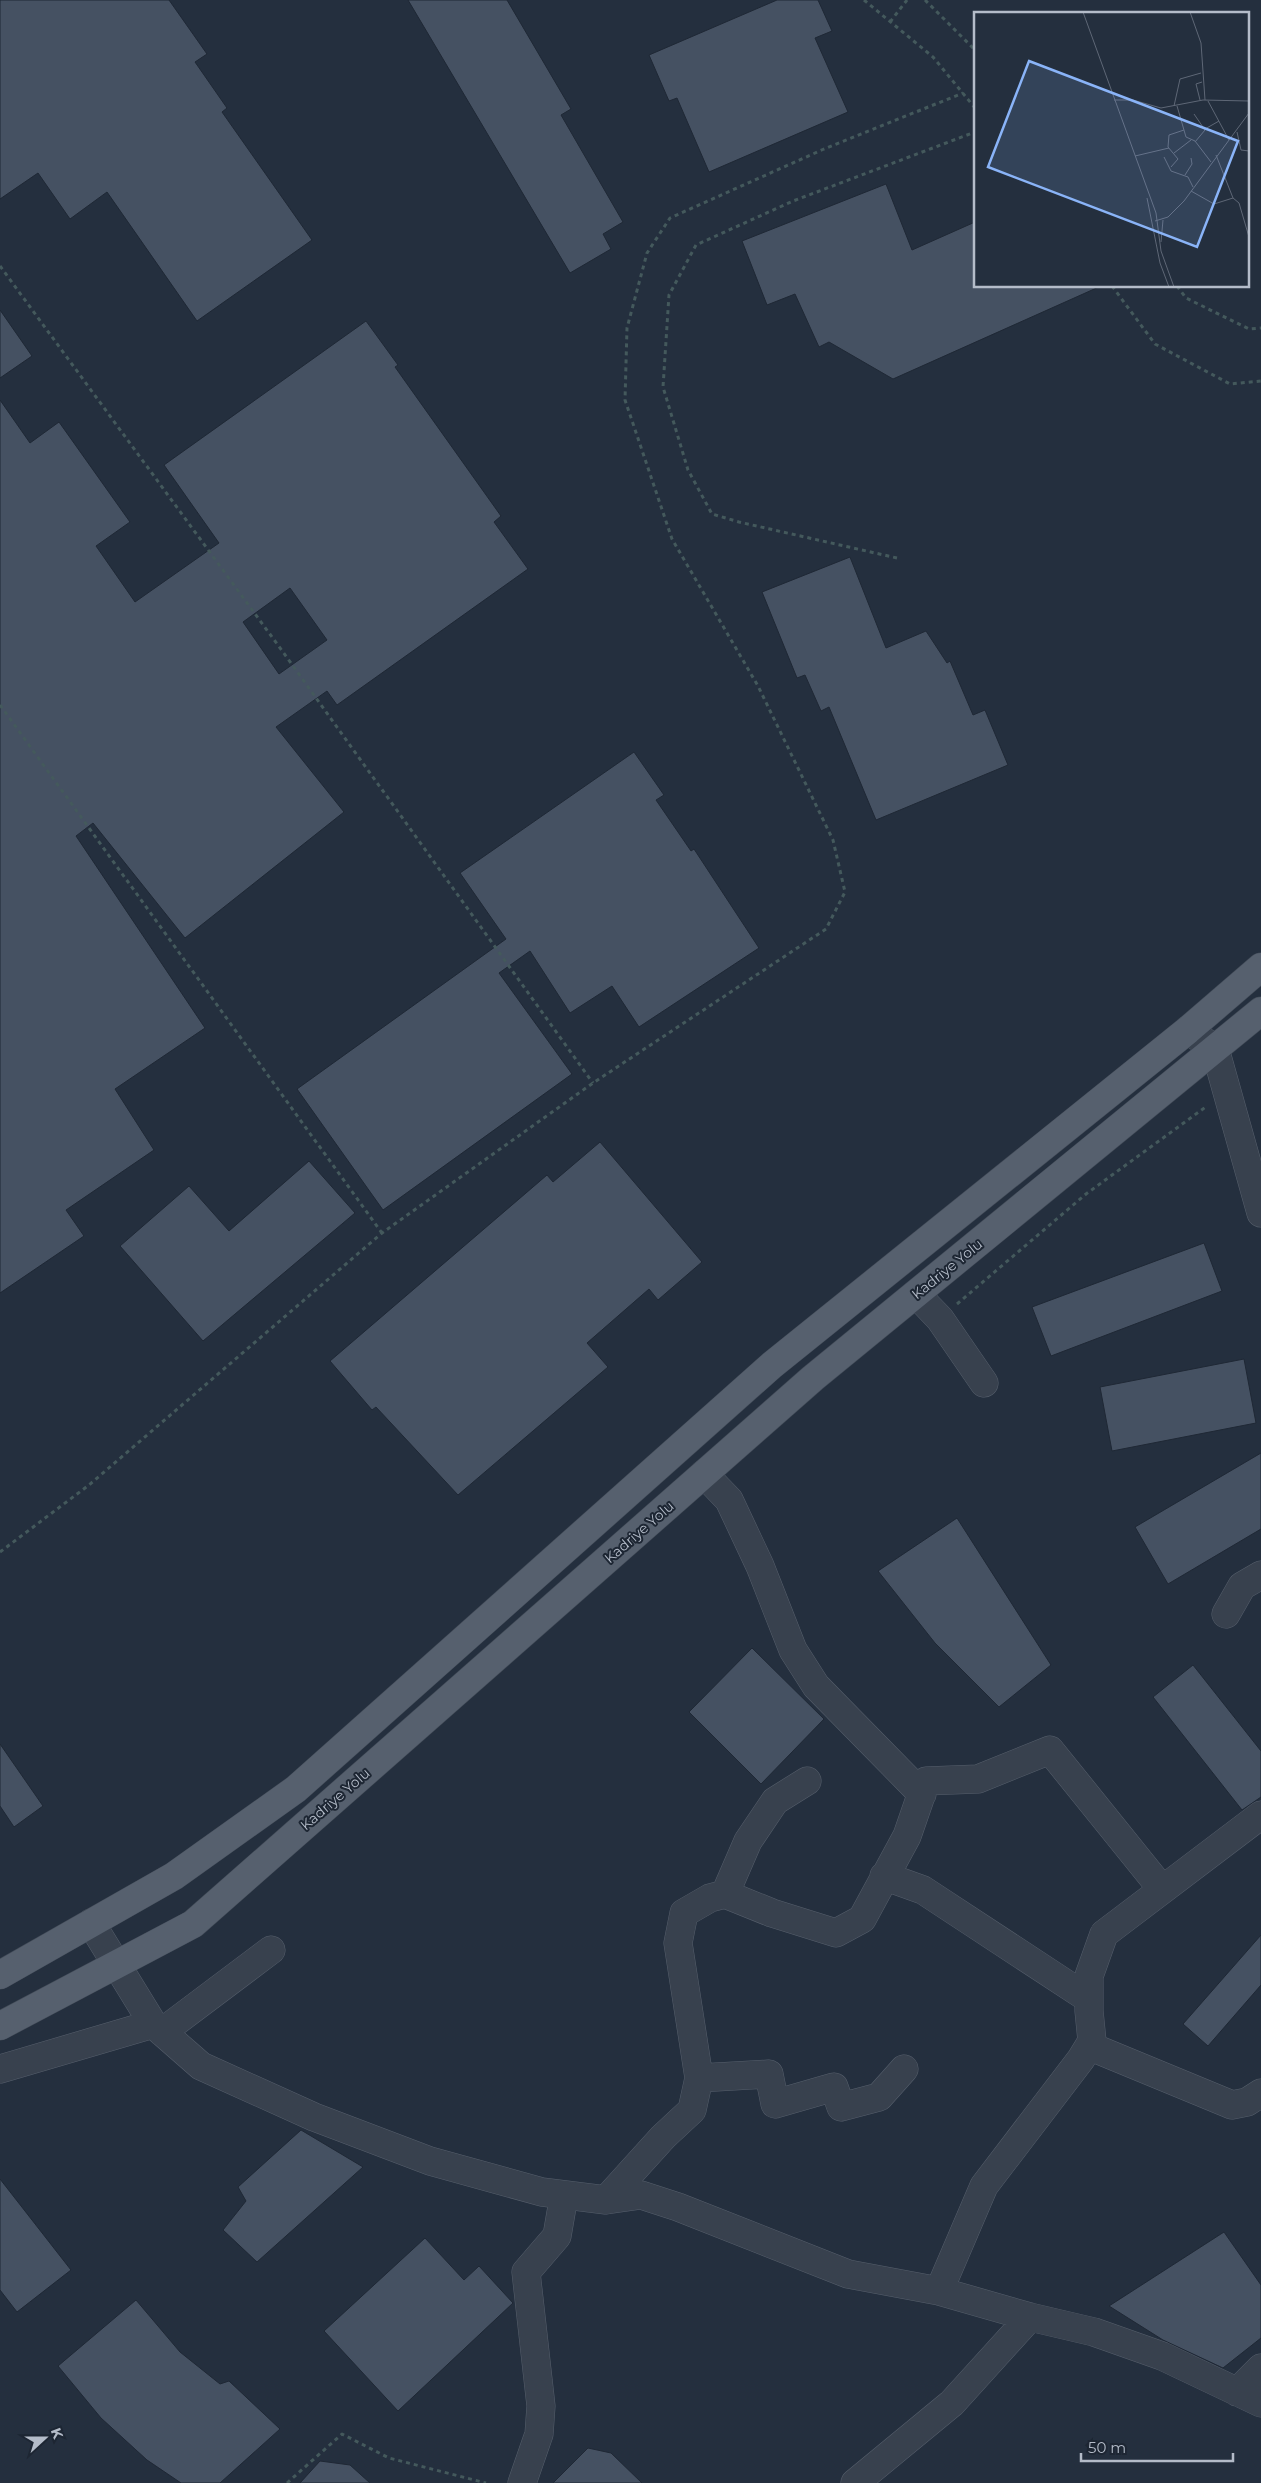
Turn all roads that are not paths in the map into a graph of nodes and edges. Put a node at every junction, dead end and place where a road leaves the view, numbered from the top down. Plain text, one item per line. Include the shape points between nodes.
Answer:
1 (1261, 966) edge
2 (1261, 1011) edge
3 (1188, 1030) junction
4 (1215, 1049) junction
5 (1261, 1213) edge
6 (916, 1294) junction
7 (984, 1383) dead end
8 (704, 1474) junction
9 (1261, 1575) edge
10 (1226, 1614) dead end
11 (807, 1781) dead end
12 (922, 1794) junction
13 (1261, 1815) edge
14 (884, 1876) junction
15 (1162, 1889) junction
16 (724, 1894) junction
17 (91, 1923) junction
18 (271, 1950) dead end
19 (115, 1964) junction
20 (0, 1975) edge
21 (1088, 1999) junction
22 (0, 2026) edge
23 (158, 2028) junction
24 (1089, 2046) junction
25 (0, 2069) edge
26 (904, 2069) dead end
27 (699, 2078) junction
28 (1261, 2095) edge
29 (564, 2195) junction
30 (606, 2200) junction
31 (939, 2291) junction
32 (1030, 2317) junction
33 (1261, 2368) edge
34 (1249, 2398) edge
35 (522, 2483) edge
36 (855, 2483) edge

1 - 3 main road
2 - 4 main road, Kadriye Yolu
3 - 4 street
3 - 17 main road via 772,1365 296,1789 174,1876
4 - 5 street
4 - 6 main road, Kadriye Yolu
6 - 7 street via 940,1319
6 - 8 main road, Kadriye Yolu via 813,1378
8 - 12 street via 729,1500 760,1566 793,1650 816,1686
8 - 19 main road, Kadriye Yolu via 193,1924
9 - 10 street via 1242,1586
11 - 16 street via 774,1801 748,1841
12 - 14 street via 907,1836
12 - 15 street via 926,1781 978,1779 1050,1750
13 - 15 street
14 - 16 street via 862,1919 836,1934
14 - 21 street via 923,1890
15 - 21 street via 1104,1934 1089,1976
16 - 27 street via 684,1913 678,1943
17 - 19 street
17 - 20 main road
18 - 23 street
19 - 22 main road, Kadriye Yolu
19 - 23 street
21 - 24 street via 1092,2040
23 - 25 street
23 - 29 street via 201,2066 314,2117 430,2161 542,2192
24 - 28 street via 1232,2105
24 - 31 street via 984,2186
26 - 27 street via 878,2096 841,2107 834,2087 776,2104 769,2074
27 - 30 street via 692,2110 662,2137
29 - 30 street
29 - 35 street via 557,2236 526,2272 541,2406 539,2434
30 - 31 street via 641,2194 848,2274
31 - 32 street
32 - 34 street via 1094,2332 1162,2356
32 - 36 street via 952,2404
33 - 34 street

